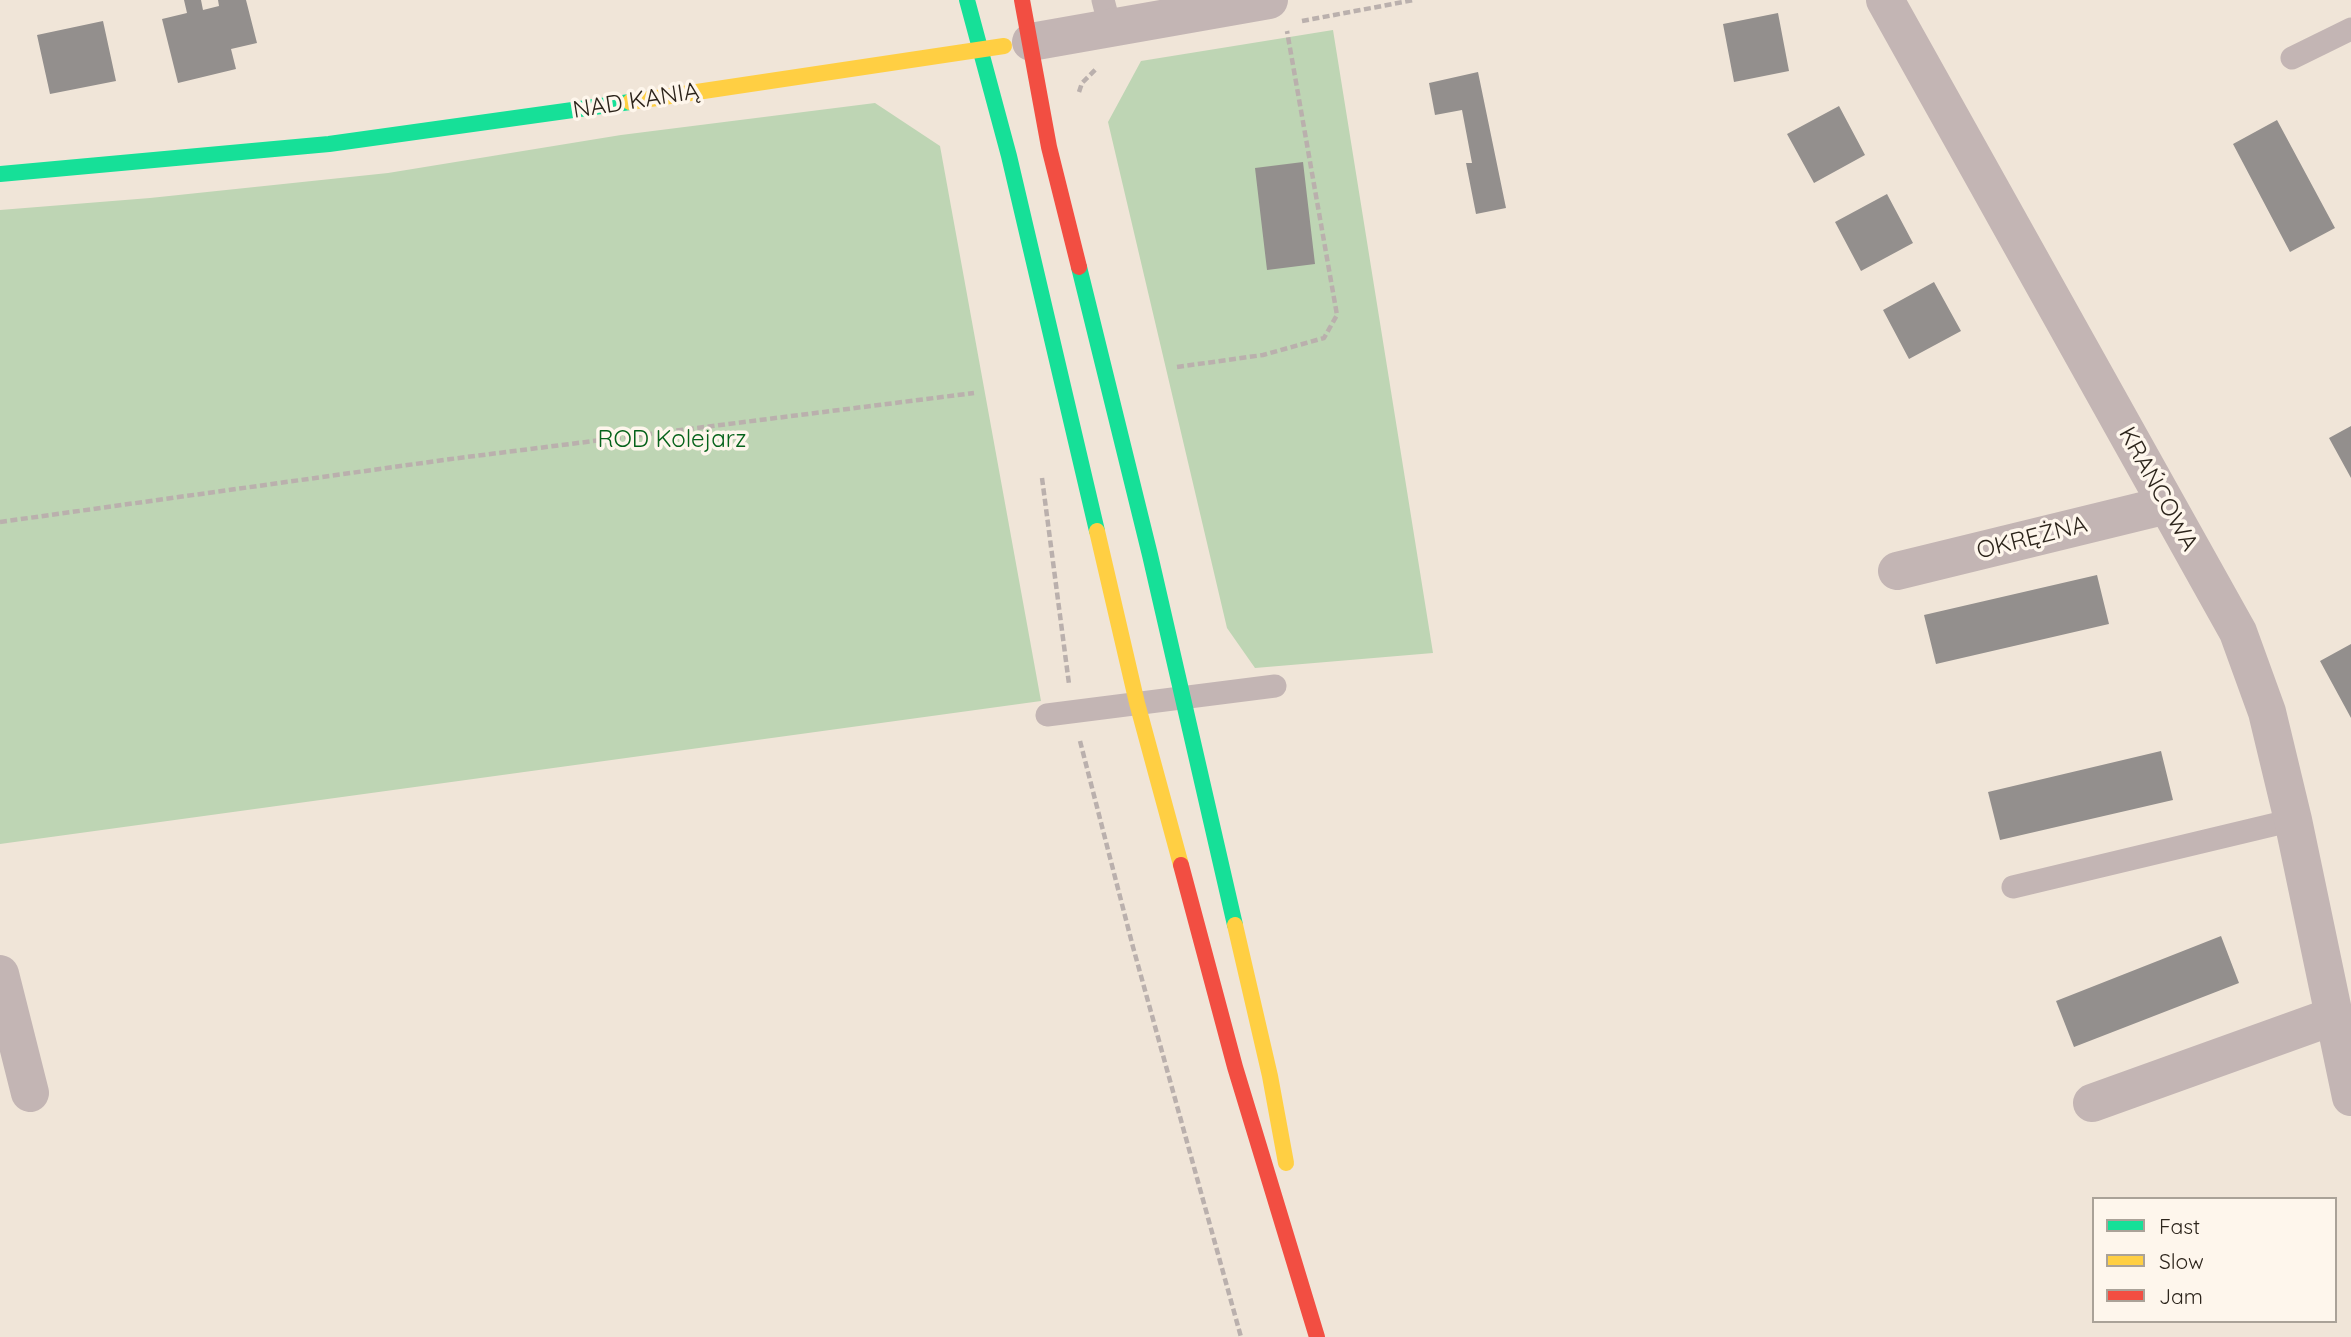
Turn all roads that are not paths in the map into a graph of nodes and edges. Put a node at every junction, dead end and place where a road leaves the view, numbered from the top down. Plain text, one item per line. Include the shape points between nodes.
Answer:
1 (967, 0) edge
2 (1023, 0) edge
3 (1885, 0) edge
4 (1107, 13) edge
5 (1284, 15) edge
6 (2351, 29) edge
7 (1031, 42) junction
8 (979, 50) junction
9 (2292, 58) dead end
10 (0, 174) edge
11 (2167, 505) junction
12 (1897, 571) dead end
13 (1275, 686) dead end
14 (1181, 698) junction
15 (1137, 703) junction
16 (1047, 715) dead end
17 (2293, 820) junction
18 (2012, 887) dead end
19 (0, 974) edge
20 (2334, 1016) junction
21 (30, 1093) dead end
22 (2351, 1097) edge
23 (2092, 1102) dead end
24 (1288, 1172) dead end
25 (1293, 1200) dead end

1 - 8 street
2 - 7 street
3 - 11 street, KRAŃCOWA
4 - 5 street, NAD KANIĄ
4 - 7 street, NAD KANIĄ
6 - 9 lane
7 - 8 street, NAD KANIĄ
7 - 14 street via 1048,147
8 - 10 street, NAD KANIĄ via 330,144
8 - 15 street via 1009,156
11 - 12 street, OKRĘŻNA
11 - 17 street, KRAŃCOWA via 2238,632 2267,712
13 - 14 lane
14 - 15 lane
14 - 24 street via 1270,1076
15 - 16 lane
15 - 25 street via 1235,1067 1317,1337
17 - 18 lane
17 - 20 street, KRAŃCOWA
19 - 21 street
20 - 22 street, KRAŃCOWA
20 - 23 street

